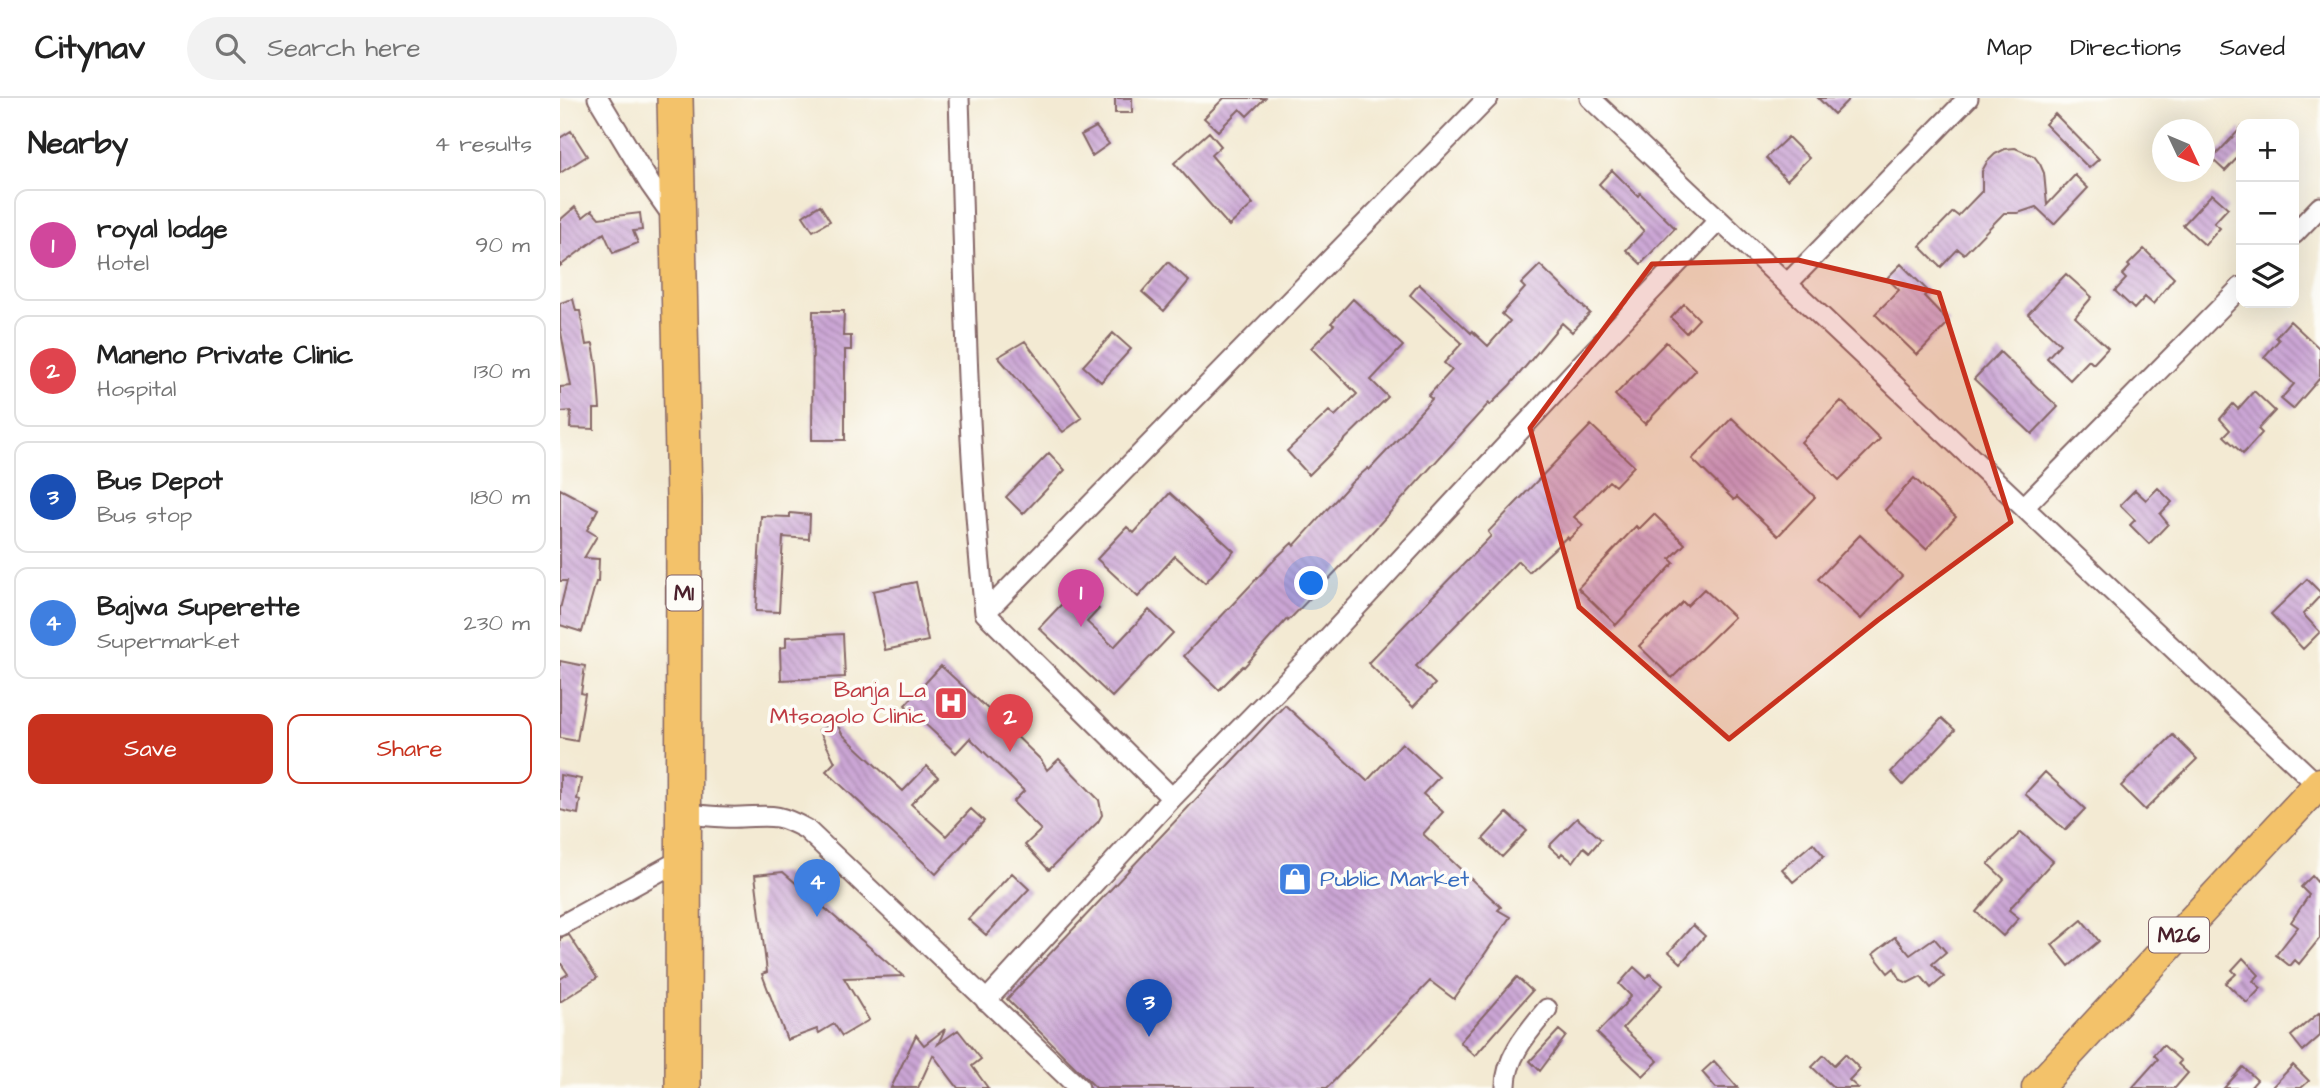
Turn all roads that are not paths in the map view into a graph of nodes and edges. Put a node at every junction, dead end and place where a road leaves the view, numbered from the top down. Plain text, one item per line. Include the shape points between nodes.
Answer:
1 (598, 98) edge
2 (675, 98) edge
3 (959, 98) edge
4 (1488, 98) edge
5 (1590, 98) edge
6 (1968, 98) edge
7 (2320, 207) edge
8 (1719, 220) junction
9 (678, 224) junction
10 (2299, 229) edge
11 (1788, 283) junction
12 (2236, 292) edge
13 (2024, 506) junction
14 (985, 613) junction
15 (2319, 785) edge
16 (1172, 798) junction
17 (684, 814) junction
18 (682, 859) junction
19 (560, 926) edge
20 (986, 1001) junction
21 (1547, 1009) dead end
22 (683, 1088) edge
23 (1079, 1088) edge
24 (1506, 1088) edge
25 (2037, 1088) edge

1 - 9 street
2 - 9 highway, M1
3 - 14 street via 968,356
4 - 14 street
5 - 8 street
6 - 11 street
7 - 10 street
8 - 11 street
8 - 16 street
9 - 17 highway, M1
11 - 13 street
12 - 13 street
13 - 15 street
14 - 16 street
15 - 25 main road, M26
16 - 20 street
17 - 18 highway, M1
17 - 20 street via 766,814 787,818 806,829
18 - 19 street
18 - 22 highway, M1
20 - 23 street
21 - 24 street via 1520,1042

